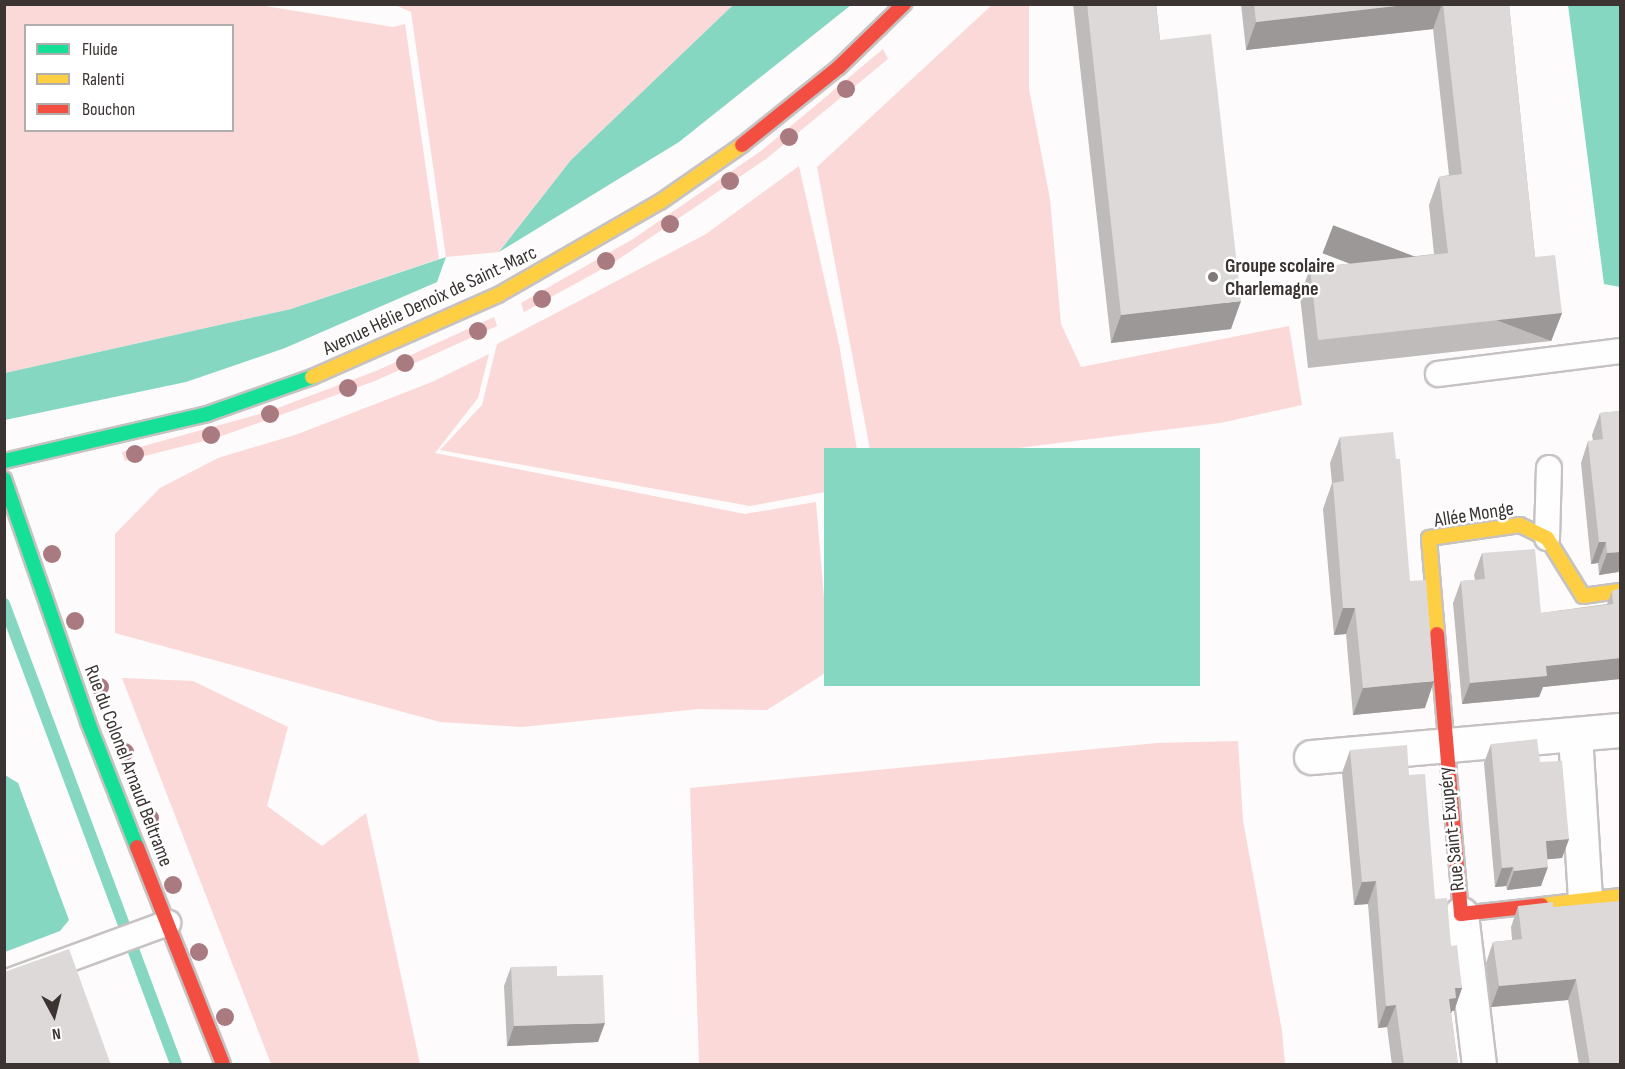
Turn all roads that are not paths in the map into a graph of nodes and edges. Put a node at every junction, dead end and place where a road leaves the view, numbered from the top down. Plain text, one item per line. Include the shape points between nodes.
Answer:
1 (904, 4) edge
2 (1620, 351) edge
3 (1438, 374) dead end
4 (4, 460) edge
5 (1549, 468) dead end
6 (4, 479) edge
7 (1548, 538) junction
8 (1620, 591) edge
9 (1620, 730) edge
10 (1575, 735) junction
11 (1444, 744) junction
12 (1311, 757) dead end
13 (1620, 896) edge
14 (1585, 899) junction
15 (1461, 914) junction
16 (168, 923) junction
17 (4, 983) edge
18 (1477, 1049) edge
19 (223, 1065) edge

1 - 4 street, Avenue Hélie Denoix de Saint-Marc via 839,67 744,143 660,202 498,295 314,376 207,414
2 - 3 lane
5 - 7 lane
6 - 16 street, Rue du Colonel Arnaud Beltrame via 84,712
7 - 8 street via 1582,596
7 - 11 street, Allée Monge via 1520,525 1429,538
9 - 10 street
10 - 11 street
10 - 14 street
11 - 12 street
11 - 15 street, Rue Saint-Exupéry
13 - 14 street, Rue Saint-Exupéry
14 - 15 street, Rue Saint-Exupéry
15 - 18 street, Rue Saint-Exupéry
16 - 17 lane via 74,967
16 - 19 street, Rue du Colonel Arnaud Beltrame

